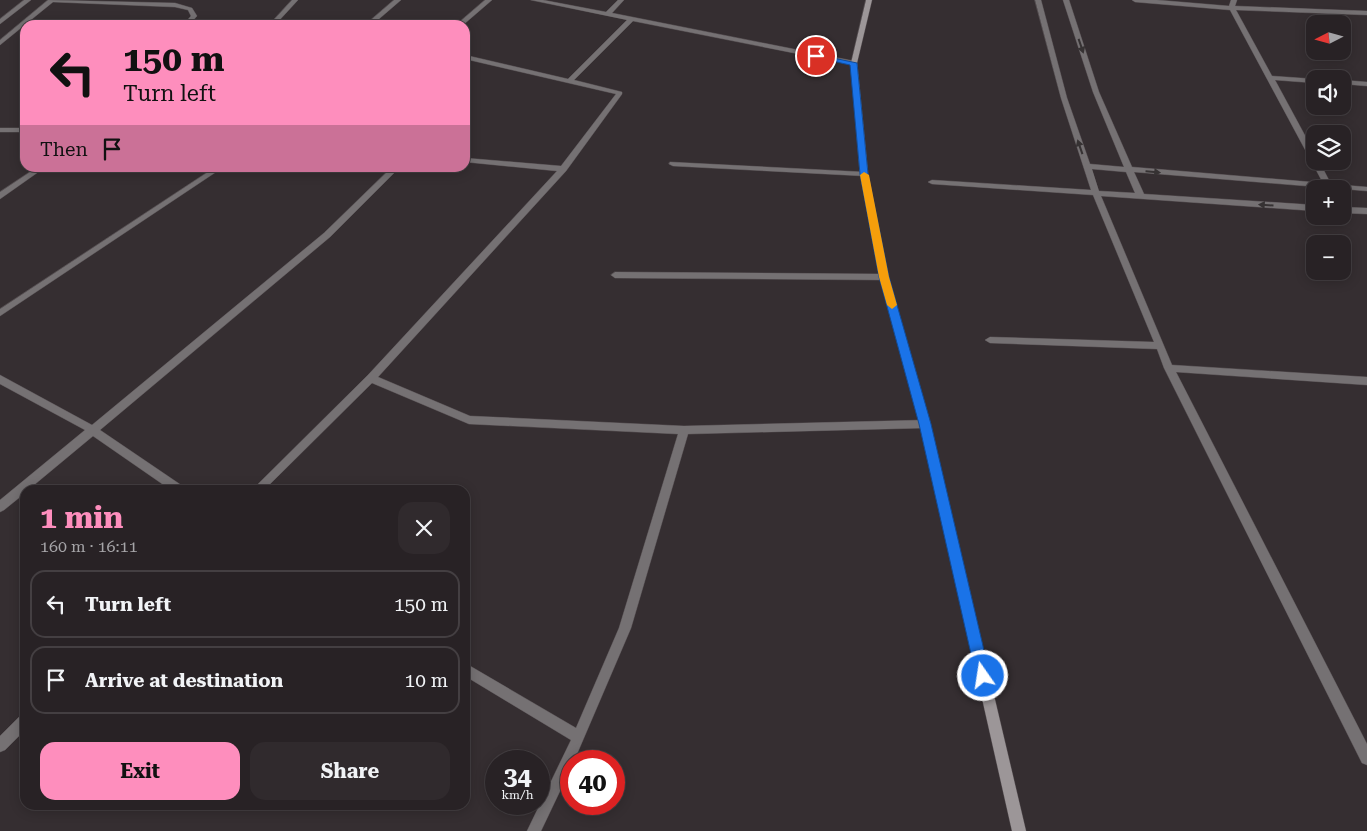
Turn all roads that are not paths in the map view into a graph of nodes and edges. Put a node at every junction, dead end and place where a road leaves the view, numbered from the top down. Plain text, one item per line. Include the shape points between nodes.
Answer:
1 (28, 0) edge
2 (52, 0) edge
3 (295, 0) edge
4 (398, 0) edge
5 (489, 0) edge
6 (534, 0) edge
7 (621, 0) edge
8 (869, 0) edge
9 (1038, 0) edge
10 (1066, 0) edge
11 (1135, 0) edge
12 (1233, 4) edge
13 (1367, 13) edge
14 (607, 15) junction
15 (28, 20) edge
16 (190, 20) edge
17 (277, 20) edge
18 (374, 20) edge
19 (465, 20) edge
20 (631, 20) junction
21 (0, 22) edge
22 (20, 26) edge
23 (0, 43) edge
24 (470, 58) edge
25 (854, 63) junction
26 (1270, 78) junction
27 (1306, 80) edge
28 (570, 81) junction
29 (1351, 83) edge
30 (1367, 84) edge
31 (0, 130) edge
32 (20, 130) edge
33 (1306, 144) edge
34 (470, 160) edge
35 (673, 164) dead end
36 (1087, 166) junction
37 (563, 169) junction
38 (1129, 170) junction
39 (34, 172) edge
40 (212, 172) edge
41 (391, 172) edge
42 (864, 174) junction
43 (932, 182) dead end
44 (1306, 186) edge
45 (1351, 189) edge
46 (1367, 189) edge
47 (1096, 193) junction
48 (0, 196) edge
49 (1141, 197) junction
50 (1306, 207) edge
51 (1351, 210) edge
52 (1367, 211) edge
53 (615, 275) dead end
54 (884, 277) junction
55 (0, 313) edge
56 (990, 340) dead end
57 (1160, 346) junction
58 (1169, 368) junction
59 (371, 378) junction
60 (0, 379) edge
61 (1367, 382) edge
62 (925, 424) junction
63 (93, 430) junction
64 (684, 430) junction
65 (27, 485) edge
66 (173, 485) edge
67 (262, 485) edge
68 (20, 490) edge
69 (0, 507) edge
70 (470, 672) edge
71 (20, 726) edge
72 (579, 737) junction
73 (0, 746) edge
74 (1367, 758) edge
75 (535, 831) edge
76 (1019, 831) edge

1 - 21 street
2 - 15 street
2 - 16 street via 192,6 194,16
3 - 17 street
4 - 18 street
5 - 19 street
6 - 14 street
7 - 14 street
8 - 25 street
36 -> 9 street via 1064,98
10 -> 38 street via 1096,92
11 - 12 street
12 - 13 street
12 - 26 street
14 - 20 street
20 - 25 street
20 - 28 street
22 - 23 street
24 - 28 street
25 - 42 street
26 - 27 street
26 - 33 street
28 - 37 street via 620,93
29 - 30 street
31 - 32 street
34 - 37 street
35 - 42 street
36 - 38 street
36 - 47 street
37 - 59 street
38 -> 44 street
38 - 49 street
39 - 48 street
40 - 55 street
41 - 63 street via 328,235
42 - 54 street
43 - 47 street
45 - 46 street
47 - 49 street
47 - 57 street
50 -> 49 street
51 - 52 street
53 - 54 street
54 - 62 street
56 - 57 street
57 - 58 street
58 - 61 street
58 - 74 street
59 - 64 street via 469,420
59 - 67 street
60 - 63 street
62 - 64 street
62 - 76 street
63 - 65 street
63 - 66 street
64 - 72 street via 625,628
68 - 69 street
70 - 72 street
71 - 73 street
72 - 75 street

